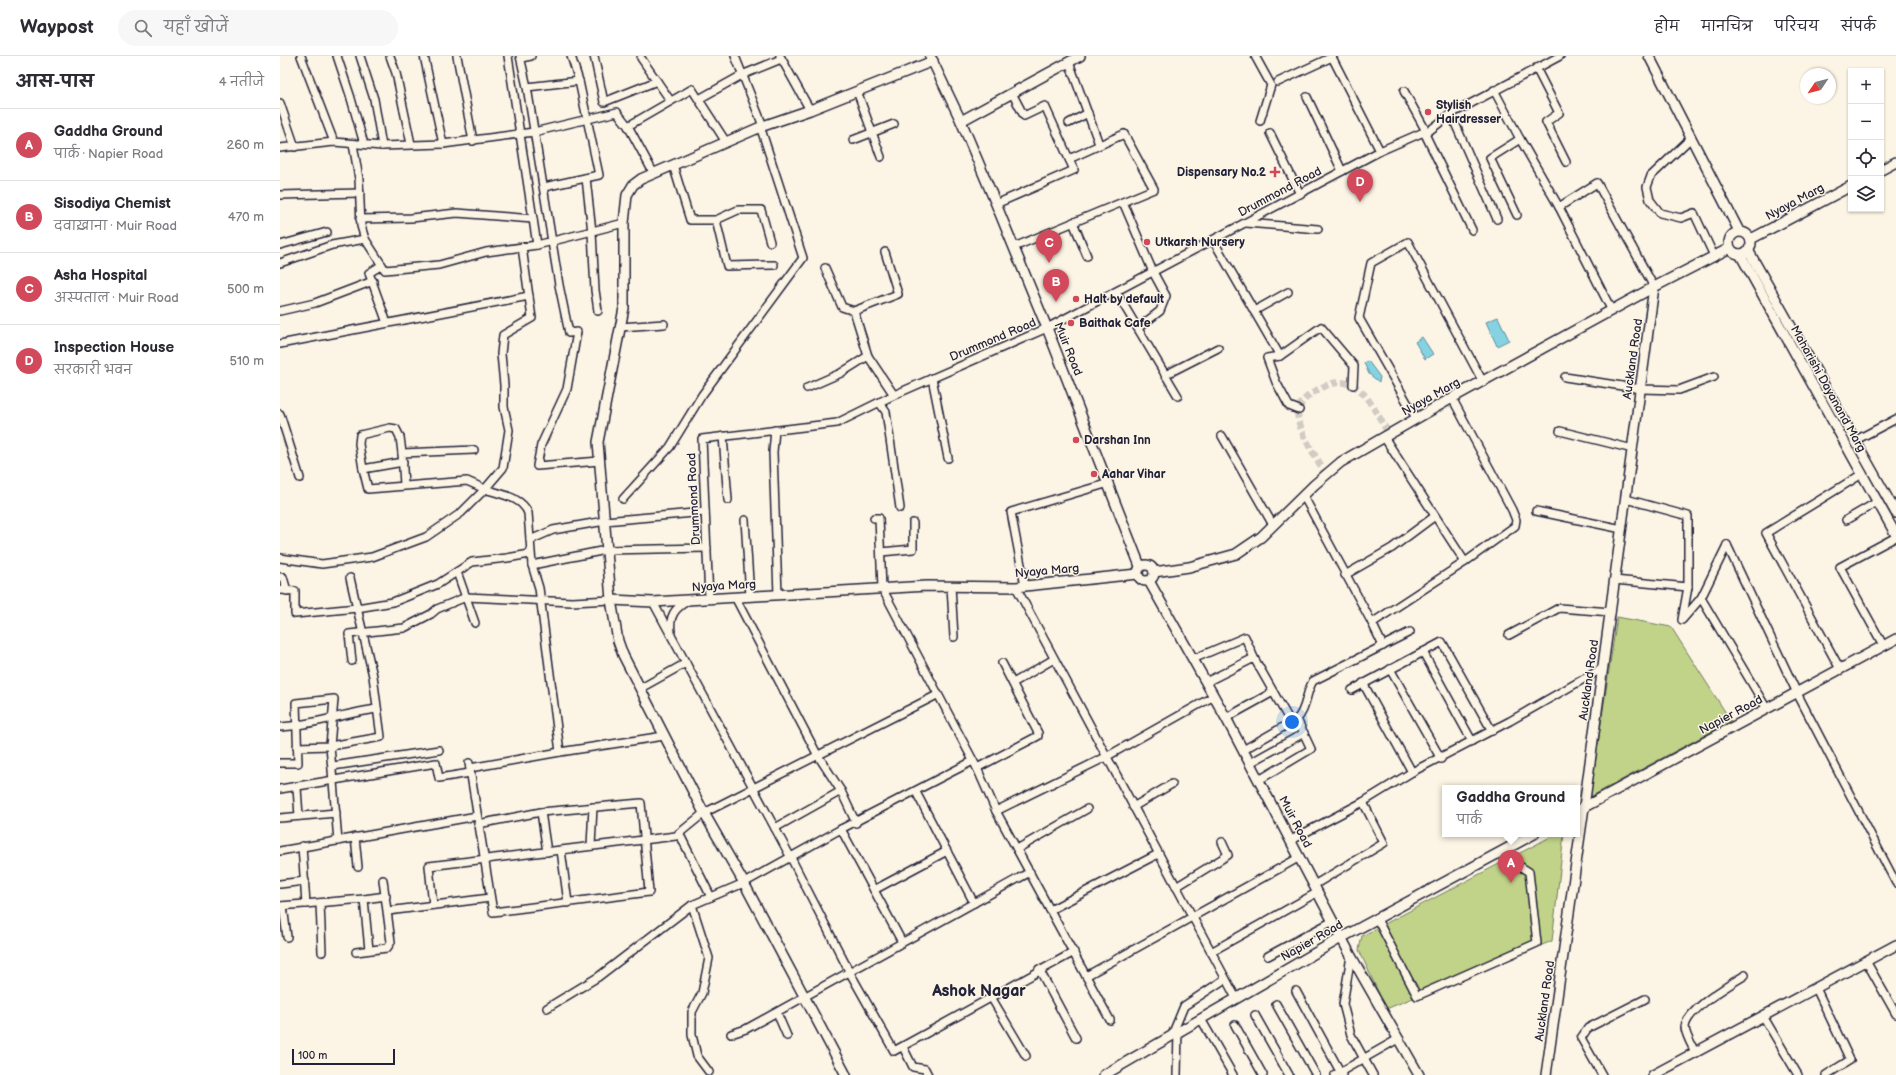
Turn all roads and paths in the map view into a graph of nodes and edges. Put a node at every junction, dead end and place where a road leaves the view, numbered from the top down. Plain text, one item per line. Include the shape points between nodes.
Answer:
1 (301, 56) edge
2 (336, 56) edge
3 (361, 56) edge
4 (390, 56) edge
5 (424, 56) edge
6 (457, 56) edge
7 (508, 56) edge
8 (532, 56) edge
9 (571, 56) edge
10 (594, 56) edge
11 (735, 56) edge
12 (1080, 56) edge
13 (1255, 56) edge
14 (1560, 56) edge
15 (1649, 56) edge
16 (520, 57) edge
17 (1332, 57) edge
18 (641, 58) dead end
19 (780, 58) edge
20 (932, 59) edge
21 (1069, 62) junction
22 (1536, 68) junction
23 (742, 75) junction
24 (579, 81) junction
25 (657, 81) junction
26 (1278, 82) dead end
27 (527, 87) junction
28 (1494, 90) junction
29 (857, 91) junction
30 (1404, 91) dead end
31 (1012, 93) junction
32 (1307, 97) dead end
33 (699, 99) junction
34 (670, 100) junction
35 (280, 103) edge
36 (810, 110) junction
37 (1088, 113) junction
38 (1451, 114) junction
39 (961, 120) junction
40 (587, 121) junction
41 (1260, 121) dead end
42 (1069, 123) dead end
43 (894, 124) dead end
44 (628, 126) junction
45 (762, 127) junction
46 (534, 132) junction
47 (1425, 132) junction
48 (520, 133) junction
49 (872, 133) junction
50 (1270, 133) dead end
51 (1520, 139) junction
52 (1690, 139) junction
53 (853, 140) dead end
54 (473, 141) junction
55 (334, 142) junction
56 (726, 142) junction
57 (353, 144) junction
58 (364, 144) junction
59 (411, 144) junction
60 (443, 144) junction
61 (1100, 144) junction
62 (382, 146) junction
63 (295, 147) junction
64 (280, 148) edge
65 (1380, 151) junction
66 (881, 157) dead end
67 (1069, 159) junction
68 (1566, 162) dead end
69 (1896, 162) edge
70 (673, 165) junction
71 (1884, 168) edge
72 (1342, 171) junction
73 (654, 174) junction
74 (586, 178) junction
75 (544, 187) junction
76 (1848, 188) edge
77 (360, 193) junction
78 (1300, 194) junction
79 (280, 195) edge
80 (1123, 202) junction
81 (996, 204) junction
82 (1559, 207) junction
83 (1517, 215) dead end
84 (360, 219) junction
85 (533, 219) junction
86 (1497, 219) dead end
87 (716, 220) junction
88 (1074, 222) junction
89 (624, 223) junction
90 (1246, 223) junction
91 (1318, 229) dead end
92 (1472, 230) dead end
93 (1739, 231) junction
94 (327, 232) dead end
95 (592, 232) junction
96 (365, 239) junction
97 (1212, 240) junction
98 (1750, 240) junction
99 (553, 241) junction
100 (770, 242) dead end
101 (280, 245) edge
102 (537, 245) junction
103 (522, 247) junction
104 (1014, 247) junction
105 (1730, 248) junction
106 (885, 252) dead end
107 (1744, 252) junction
108 (1087, 256) dead end
109 (1714, 256) junction
110 (280, 263) edge
111 (382, 265) junction
112 (774, 265) dead end
113 (825, 268) dead end
114 (1153, 272) junction
115 (372, 280) junction
116 (1654, 288) junction
117 (1116, 292) junction
118 (1288, 292) dead end
119 (529, 296) junction
120 (598, 311) dead end
121 (854, 311) junction
122 (1254, 311) junction
123 (1612, 311) junction
124 (280, 312) edge
125 (387, 323) junction
126 (664, 324) dead end
127 (620, 327) junction
128 (1047, 328) junction
129 (1138, 328) junction
130 (280, 344) edge
131 (1218, 348) dead end
132 (868, 356) junction
133 (1280, 356) junction
134 (1165, 375) junction
135 (1565, 376) dead end
136 (1714, 377) dead end
137 (932, 378) junction
138 (1483, 382) junction
139 (1353, 385) dead end
140 (807, 388) dead end
141 (1641, 389) junction
142 (894, 395) junction
143 (1178, 396) dead end
144 (1452, 398) junction
145 (879, 402) junction
146 (1299, 410) dead end
147 (280, 414) edge
148 (1416, 418) junction
149 (1896, 419) edge
150 (775, 430) junction
151 (1560, 431) dead end
152 (723, 436) junction
153 (1222, 436) dead end
154 (1384, 437) junction
155 (1854, 441) junction
156 (1633, 449) junction
157 (474, 450) dead end
158 (402, 453) junction
159 (948, 458) dead end
160 (600, 461) junction
161 (403, 462) junction
162 (363, 469) junction
163 (1862, 474) junction
164 (300, 478) dead end
165 (1109, 483) junction
166 (404, 485) junction
167 (484, 489) junction
168 (1303, 495) junction
169 (623, 499) dead end
170 (1626, 499) junction
171 (728, 500) dead end
172 (1877, 502) junction
173 (900, 508) dead end
174 (1536, 511) dead end
175 (706, 512) junction
176 (1896, 513) edge
177 (1435, 516) junction
178 (874, 518) dead end
179 (745, 520) dead end
180 (1846, 520) dead end
181 (605, 521) junction
182 (913, 524) dead end
183 (1273, 525) junction
184 (1622, 529) junction
185 (1896, 536) edge
186 (530, 540) junction
187 (707, 548) junction
188 (606, 550) junction
189 (882, 552) junction
190 (530, 554) junction
191 (280, 558) edge
192 (1465, 562) junction
193 (532, 565) junction
194 (1139, 570) junction
195 (457, 572) junction
196 (1154, 572) junction
197 (1345, 575) junction
198 (280, 576) edge
199 (350, 578) dead end
200 (1614, 580) junction
201 (1149, 581) junction
202 (951, 586) junction
203 (1020, 586) junction
204 (1688, 586) junction
205 (882, 588) junction
206 (283, 590) edge
207 (778, 595) junction
208 (750, 596) junction
209 (466, 597) junction
210 (735, 597) junction
211 (1701, 598) junction
212 (709, 599) junction
213 (611, 600) junction
214 (690, 600) junction
215 (540, 601) junction
216 (653, 602) junction
217 (357, 608) junction
218 (1611, 612) junction
219 (475, 623) dead end
220 (1372, 623) junction
221 (1410, 632) dead end
222 (364, 633) junction
223 (671, 634) junction
224 (1509, 635) dead end
225 (954, 637) dead end
226 (1896, 639) edge
227 (1883, 645) junction
228 (1382, 646) junction
229 (1423, 652) junction
230 (1254, 658) junction
231 (1054, 659) junction
232 (1193, 659) junction
233 (352, 661) dead end
234 (686, 663) junction
235 (1002, 663) dead end
236 (1603, 668) junction
237 (1390, 669) junction
238 (1840, 669) junction
239 (1206, 682) junction
240 (1013, 683) junction
241 (1363, 683) junction
242 (640, 688) junction
243 (1352, 690) dead end
244 (1273, 692) junction
245 (1797, 693) junction
246 (937, 695) junction
247 (1214, 696) junction
248 (377, 709) junction
249 (1767, 709) junction
250 (333, 718) junction
251 (1226, 718) junction
252 (1294, 721) junction
253 (296, 726) junction
254 (280, 727) edge
255 (1492, 731) junction
256 (1304, 733) junction
257 (664, 736) junction
258 (1472, 741) junction
259 (330, 746) junction
260 (297, 747) junction
261 (438, 750) dead end
262 (1242, 750) junction
263 (560, 752) junction
264 (817, 754) junction
265 (1106, 756) junction
266 (1441, 759) junction
267 (973, 761) junction
268 (280, 763) edge
269 (1250, 763) junction
270 (333, 766) junction
271 (470, 768) junction
272 (977, 768) junction
273 (1412, 772) junction
274 (333, 779) junction
275 (1259, 780) junction
276 (1172, 784) dead end
277 (297, 788) junction
278 (280, 789) edge
279 (753, 789) junction
280 (841, 791) junction
281 (916, 792) junction
282 (1363, 802) junction
283 (593, 807) junction
284 (1133, 807) junction
285 (1087, 809) dead end
286 (1581, 809) edge
287 (996, 811) junction
288 (541, 812) junction
289 (336, 813) junction
290 (704, 813) junction
291 (299, 816) junction
292 (477, 816) junction
293 (280, 818) edge
294 (856, 823) junction
295 (478, 824) junction
296 (775, 828) junction
297 (841, 829) junction
298 (679, 833) junction
299 (355, 837) junction
300 (1523, 837) edge
301 (1577, 837) edge
302 (643, 840) junction
303 (1291, 840) junction
304 (338, 841) junction
305 (1222, 842) dead end
306 (302, 846) junction
307 (591, 846) junction
308 (1017, 849) junction
309 (561, 850) junction
310 (280, 851) edge
311 (948, 851) junction
312 (547, 852) junction
313 (1499, 853) junction
314 (1158, 854) junction
315 (790, 856) junction
316 (1300, 857) junction
317 (484, 860) junction
318 (358, 867) dead end
319 (1030, 872) junction
320 (384, 880) dead end
321 (305, 881) junction
322 (744, 883) junction
323 (1896, 883) edge
324 (280, 884) edge
325 (1176, 887) junction
326 (1316, 888) junction
327 (874, 890) junction
328 (386, 896) junction
329 (712, 897) junction
330 (490, 898) junction
331 (364, 899) junction
332 (320, 903) junction
333 (568, 903) junction
334 (974, 903) junction
335 (306, 904) junction
336 (433, 905) junction
337 (692, 905) junction
338 (282, 906) edge
339 (1050, 910) junction
340 (388, 911) junction
341 (1192, 916) junction
342 (1377, 918) junction
343 (1333, 921) junction
344 (287, 937) dead end
345 (1341, 938) junction
346 (902, 942) junction
347 (1896, 945) edge
348 (369, 950) junction
349 (322, 952) dead end
350 (356, 952) dead end
351 (1074, 952) junction
352 (1211, 952) junction
353 (1268, 956) dead end
354 (1351, 956) junction
355 (1866, 961) junction
356 (1039, 970) junction
357 (849, 971) junction
358 (1745, 975) dead end
359 (1086, 976) junction
360 (1225, 979) junction
361 (1816, 988) junction
362 (1296, 991) dead end
363 (804, 997) junction
364 (991, 998) junction
365 (1236, 998) junction
366 (1646, 999) dead end
367 (1276, 1004) dead end
368 (546, 1008) dead end
369 (776, 1012) junction
370 (1896, 1014) edge
371 (1255, 1015) dead end
372 (1763, 1016) junction
373 (1201, 1018) junction
374 (1110, 1020) dead end
375 (1235, 1025) dead end
376 (1175, 1033) junction
377 (731, 1034) dead end
378 (787, 1036) dead end
379 (1076, 1038) dead end
380 (1398, 1039) junction
381 (903, 1047) junction
382 (1695, 1052) junction
383 (1026, 1056) dead end
384 (1364, 1060) junction
385 (709, 1072) dead end
386 (1340, 1074) edge
387 (846, 1075) edge
388 (928, 1075) edge
389 (1104, 1075) edge
390 (1177, 1075) edge
391 (1233, 1075) edge
392 (1263, 1075) edge
393 (1289, 1075) edge
394 (1316, 1075) edge
395 (1373, 1075) edge
396 (1419, 1075) edge
397 (1546, 1075) edge
398 (1602, 1075) edge
399 (1653, 1075) edge
400 (1798, 1075) edge
401 (1826, 1075) edge

1 - 55 street
2 - 58 street
3 - 62 street via 374,99
4 - 59 street
5 - 60 street
6 - 54 street
7 - 48 street
8 - 16 street
9 - 24 street
10 - 25 street via 604,102
11 - 23 street
12 - 21 street
13 - 41 street via 1271,85
14 - 22 street, Drummond Road
15 - 52 street
16 - 27 street
17 - 26 street
17 - 65 street
18 - 25 street
19 - 23 street
19 - 36 street
20 - 29 street
20 - 39 street, Muir Road
21 - 31 street
21 - 37 street
22 - 28 street, Drummond Road
22 - 68 street via 1559,113 1546,122
23 - 33 street
23 - 45 street
24 - 27 street
24 - 40 street
25 - 34 street
27 - 46 street
28 - 38 street, Drummond Road
28 - 51 street
29 - 36 street
29 - 49 street
30 - 47 street
31 - 39 street
31 - 67 street via 1024,116 1045,106
32 - 72 street
33 - 34 street via 692,89
33 - 56 street
34 - 44 street
35 - 63 street
36 - 45 street
37 - 42 street
37 - 61 street
38 - 47 street, Drummond Road
38 - 86 street
39 - 81 street, Muir Road
40 - 44 street via 617,112
40 - 46 street
40 - 74 street via 599,175
43 - 49 street
44 - 73 street
45 - 56 street
45 - 169 street via 803,258 702,395 670,447
46 - 48 street
46 - 75 street
47 - 65 street, Drummond Road
47 - 92 street
48 - 54 street
48 - 85 street
49 - 53 street
49 - 66 street
50 - 78 street
51 - 82 street
51 - 83 street via 1490,158
52 - 93 street
52 - 109 street via 1651,176 1647,187 1650,200 1660,213 1681,218 1694,213
54 - 60 street
55 - 57 street
55 - 63 street
56 - 70 street
57 - 58 street
57 - 77 street
58 - 62 street
59 - 60 street
59 - 62 street
61 - 67 street
61 - 80 street via 1124,134 1154,189
63 - 64 street
65 - 72 street, Drummond Road
67 - 81 street via 1074,170
69 - 71 street
70 - 73 street
70 - 87 street via 690,220
72 - 78 street, Drummond Road
73 - 89 street via 633,185 627,195
74 - 75 street
74 - 95 street
75 - 99 street
76 - 98 street, Nyaya Marg
77 - 79 street
77 - 84 street
78 - 90 street, Drummond Road
80 - 88 street
80 - 114 street
81 - 104 street, Muir Road
82 - 116 street via 1597,183
82 - 123 street
84 - 85 street via 412,218 456,213
84 - 96 street
85 - 102 street
87 - 100 street via 738,210 761,210
87 - 112 street via 727,266
88 - 104 street
88 - 108 street
89 - 95 street
89 - 127 street via 624,308
90 - 91 street
90 - 97 street, Drummond Road
93 - 98 street via 1744,232
93 - 105 street via 1731,236
94 - 101 street
95 - 99 street
95 - 120 street
96 - 110 street via 332,245
96 - 111 street
97 - 114 street, Drummond Road
97 - 122 street
98 - 107 street
99 - 102 street
99 - 160 street via 569,333 577,332 567,389 541,445 537,466
102 - 103 street
103 - 111 street via 486,252 439,265 390,270 385,270
103 - 119 street
104 - 128 street, Muir Road
105 - 107 street
105 - 109 street, Nyaya Marg
106 - 121 street via 898,294
107 - 155 street, Maharishi Dayanand Marg
107 - 163 street, Maharishi Dayanand Marg
109 - 116 street, Nyaya Marg
111 - 115 street via 370,273
113 - 121 street via 842,307
114 - 117 street, Drummond Road
114 - 129 street via 1166,296 1160,311
115 - 124 street via 315,303
115 - 125 street
116 - 123 street, Nyaya Marg
116 - 141 street, Auckland Road
117 - 128 street, Drummond Road
117 - 129 street
118 - 122 street
119 - 125 street
119 - 167 street via 532,318 503,335 501,354 504,407 509,430 503,468
121 - 132 street
122 - 133 street
123 - 138 street, Nyaya Marg
125 - 130 street
126 - 127 street
127 - 160 street via 598,442
128 - 137 street, Drummond Road
128 - 165 street, Muir Road
129 - 134 street
131 - 134 street
132 - 140 street via 841,373
132 - 142 street
133 - 139 street via 1321,327 1354,366
133 - 146 street via 1267,358 1289,406
134 - 143 street
135 - 141 street
136 - 141 street via 1679,390
137 - 142 street, Drummond Road
137 - 159 street
138 - 144 street, Nyaya Marg
138 - 148 street via 1408,242 1371,263 1359,318
141 - 156 street, Auckland Road
142 - 145 street, Drummond Road
144 - 148 street, Nyaya Marg
144 - 192 street via 1516,520 1510,531
145 - 150 street, Drummond Road via 837,422
145 - 173 street via 886,412
147 - 164 street
148 - 154 street, Nyaya Marg
149 - 155 street
150 - 152 street, Drummond Road
150 - 207 street via 773,452
151 - 156 street
152 - 171 street
152 - 175 street, Drummond Road via 702,439
153 - 183 street
154 - 168 street, Nyaya Marg via 1341,462
154 - 177 street
155 - 176 street, Maharishi Dayanand Marg
156 - 170 street, Auckland Road
157 - 158 street
158 - 161 street
158 - 162 street via 396,429 360,435
160 - 181 street
161 - 162 street
161 - 166 street
162 - 166 street via 368,489
163 - 172 street, Maharishi Dayanand Marg
163 - 238 street via 1766,533
165 - 194 street, Muir Road
165 - 203 street via 1011,512
166 - 167 street via 468,480
167 - 186 street via 520,501 528,513
167 - 191 street via 461,514 426,537 372,557 322,564
168 - 183 street, Nyaya Marg
168 - 197 street
170 - 184 street, Auckland Road
170 - 204 street via 1688,516
172 - 180 street
172 - 185 street, Maharishi Dayanand Marg
174 - 184 street
175 - 181 street
175 - 187 street, Drummond Road
177 - 192 street
177 - 197 street via 1392,548
178 - 189 street via 878,518
179 - 208 street
181 - 186 street via 553,530
181 - 188 street
182 - 189 street via 913,549
183 - 196 street, Nyaya Marg via 1236,554 1189,567
184 - 200 street, Auckland Road
185 - 227 street via 1840,567
186 - 190 street
187 - 188 street
187 - 212 street, Drummond Road
188 - 193 street
188 - 213 street
189 - 205 street
190 - 193 street
190 - 195 street via 472,562
192 - 220 street
193 - 215 street
194 - 196 street via 1149,565
194 - 201 street via 1140,580
194 - 203 street, Nyaya Marg
195 - 209 street
195 - 217 street via 438,584 393,602
196 - 201 street via 1153,578
197 - 220 street
198 - 206 street via 283,577
199 - 217 street
200 - 204 street
200 - 218 street, Auckland Road
201 - 232 street, Muir Road
202 - 203 street, Nyaya Marg
202 - 205 street, Nyaya Marg
202 - 225 street
203 - 231 street
204 - 211 street via 1682,620
205 - 207 street, Nyaya Marg
205 - 246 street
206 - 217 street via 295,591 295,614
207 - 208 street, Nyaya Marg
208 - 210 street, Nyaya Marg
209 - 215 street, Nyaya Marg
209 - 219 street
209 - 222 street, Nyaya Marg via 437,608 431,614 404,628
210 - 212 street, Nyaya Marg
210 - 264 street
211 - 245 street via 1727,545
211 - 249 street
212 - 214 street, Nyaya Marg
213 - 215 street, Nyaya Marg
213 - 216 street, Nyaya Marg
213 - 242 street via 618,641
214 - 216 street, Nyaya Marg
214 - 223 street via 672,614
215 - 263 street
216 - 223 street
217 - 222 street
218 - 224 street via 1559,608
218 - 236 street, Auckland Road
220 - 228 street
221 - 228 street
222 - 233 street, Nyaya Marg via 349,634
222 - 248 street
223 - 234 street
226 - 227 street, Napier Road
227 - 238 street, Napier Road
228 - 252 street via 1313,681 1307,691 1303,713
229 - 237 street
229 - 255 street via 1442,642
229 - 258 street
230 - 232 street via 1245,638
230 - 239 street
230 - 244 street
231 - 240 street
231 - 265 street
232 - 239 street, Muir Road
234 - 242 street
234 - 279 street
235 - 240 street
236 - 255 street
236 - 286 street, Auckland Road
237 - 241 street
237 - 266 street
238 - 245 street, Napier Road
239 - 247 street, Muir Road
240 - 272 street via 1038,736
241 - 243 street
241 - 273 street
242 - 257 street
244 - 251 street
244 - 252 street
245 - 249 street, Napier Road
245 - 323 street
246 - 264 street
246 - 267 street
247 - 251 street, Muir Road
247 - 265 street
248 - 250 street
248 - 259 street via 381,737
249 - 286 street, Napier Road
250 - 253 street
250 - 253 street via 334,699 296,703
250 - 259 street
251 - 262 street, Muir Road
252 - 256 street
252 - 262 street
253 - 254 street
253 - 260 street
255 - 258 street
256 - 269 street
256 - 275 street via 1311,749
257 - 263 street
257 - 290 street
258 - 266 street
259 - 260 street
259 - 270 street
260 - 268 street via 298,762
261 - 270 street
262 - 269 street, Muir Road
263 - 271 street
264 - 279 street
264 - 280 street
265 - 284 street
265 - 287 street
266 - 273 street
267 - 272 street
267 - 281 street
269 - 275 street, Muir Road
270 - 274 street
271 - 274 street via 439,778 436,763
271 - 292 street
272 - 287 street
273 - 282 street
274 - 277 street
274 - 289 street
275 - 303 street, Muir Road
276 - 284 street
277 - 278 street
277 - 291 street
279 - 290 street
279 - 296 street
280 - 294 street
280 - 296 street
281 - 294 street
281 - 311 street
282 - 303 street
282 - 326 street via 1384,843
283 - 288 street
283 - 302 street via 641,803
283 - 307 street
284 - 314 street
285 - 308 street
287 - 308 street
288 - 295 street
288 - 312 street
289 - 291 street
289 - 304 street
290 - 298 street
290 - 322 street
291 - 293 street
292 - 295 street
292 - 299 street
294 - 297 street
295 - 317 street
296 - 315 street
297 - 315 street
297 - 327 street
298 - 302 street via 676,836
298 - 329 street
299 - 304 street
299 - 318 street
300 - 313 street, Napier Road
301 - 397 street, Auckland Road
302 - 307 street
302 - 333 street via 650,892
303 - 316 street, Muir Road
304 - 306 street
305 - 325 street via 1228,855
306 - 310 street
306 - 321 street
307 - 309 street
308 - 319 street
309 - 312 street
309 - 333 street
311 - 327 street
311 - 334 street
312 - 317 street
313 - 342 street, Napier Road
313 - 342 street via 1529,872 1537,943 1416,996
314 - 325 street
314 - 339 street
315 - 322 street
315 - 357 street
316 - 326 street, Muir Road
316 - 341 street
317 - 330 street
317 - 336 street via 429,866
319 - 334 street
319 - 339 street
320 - 328 street
321 - 324 street
321 - 335 street
322 - 329 street
322 - 363 street
325 - 341 street
326 - 343 street, Muir Road
326 - 352 street
327 - 346 street
328 - 331 street
328 - 340 street
329 - 337 street
330 - 333 street via 493,912
330 - 336 street
331 - 332 street
331 - 348 street
332 - 335 street
332 - 349 street
334 - 346 street
335 - 338 street
336 - 340 street
337 - 368 street via 598,977
337 - 385 street via 709,958 702,993 692,1012 692,1035 697,1056
338 - 344 street
339 - 351 street
340 - 348 street via 390,946
341 - 352 street
341 - 359 street
342 - 345 street, Napier Road
343 - 345 street, Muir Road
343 - 353 street
345 - 354 street, Muir Road
345 - 365 street, Napier Road
346 - 357 street
347 - 355 street
348 - 350 street
351 - 356 street
351 - 359 street
352 - 360 street
354 - 380 street, Muir Road
354 - 384 street via 1343,1004 1351,1034
355 - 361 street
355 - 370 street
356 - 364 street
356 - 379 street
357 - 363 street
357 - 381 street via 894,1051
358 - 382 street via 1697,1008 1688,1018 1685,1028
359 - 374 street
360 - 365 street
360 - 376 street via 1184,1006
361 - 372 street
361 - 401 street via 1850,1060
362 - 386 street
363 - 369 street
363 - 387 street
364 - 381 street
364 - 383 street
365 - 373 street, Napier Road
366 - 398 street via 1588,1028 1581,1038
367 - 394 street
369 - 377 street via 746,1029
369 - 378 street
371 - 393 street
372 - 382 street
372 - 400 street
373 - 376 street, Napier Road
373 - 391 street
375 - 392 street
376 - 389 street, Napier Road
376 - 390 street
380 - 384 street
380 - 396 street, Muir Road
381 - 388 street via 913,1067 925,1070
382 - 399 street
384 - 386 street
384 - 395 street

